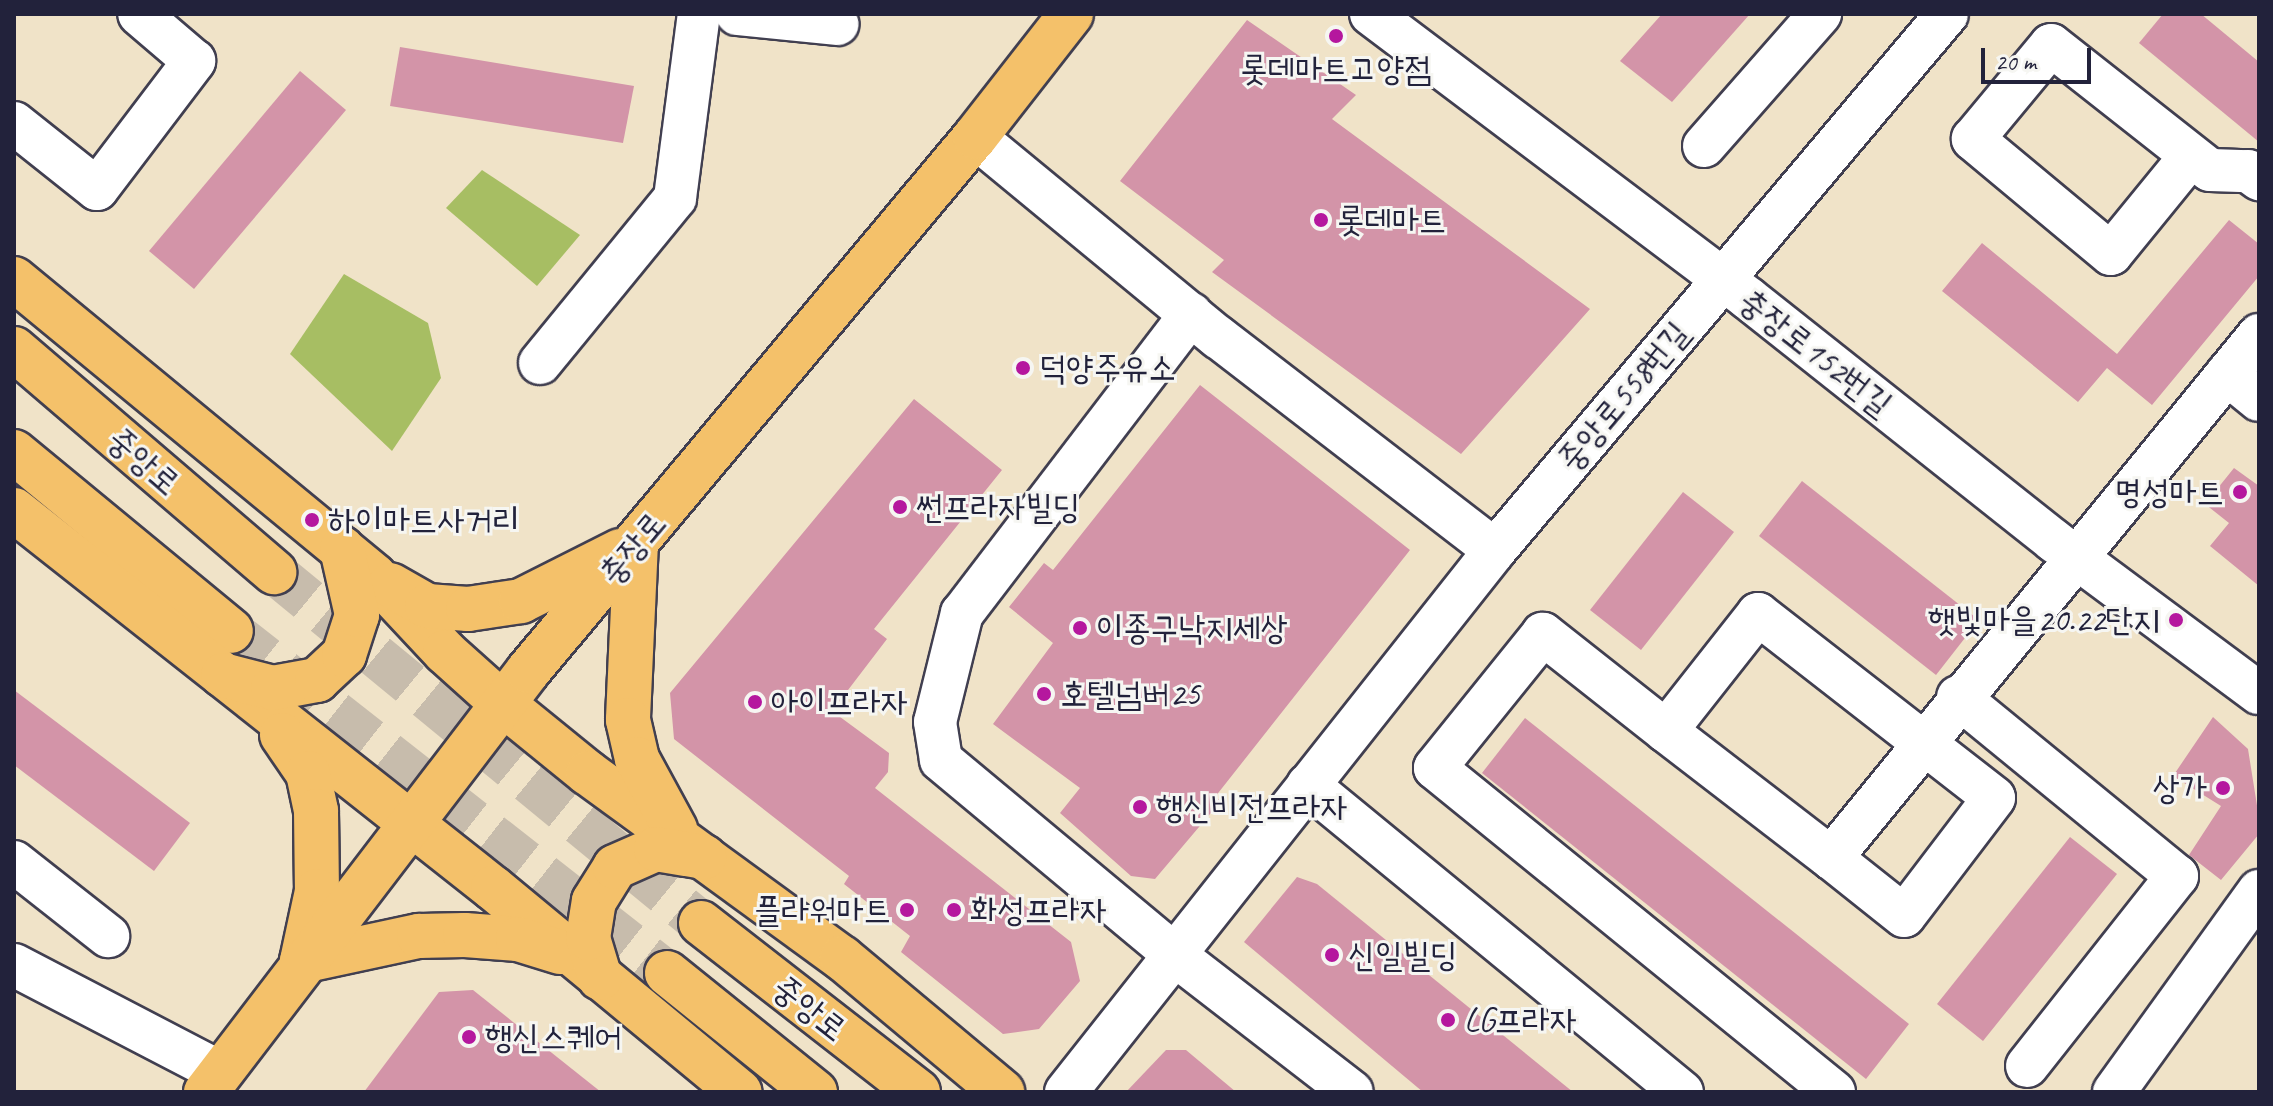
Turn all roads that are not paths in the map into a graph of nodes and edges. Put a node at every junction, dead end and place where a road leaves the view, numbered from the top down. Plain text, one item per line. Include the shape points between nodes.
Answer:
1 (139, 14) edge
2 (699, 14) edge
3 (737, 14) edge
4 (1071, 14) edge
5 (1371, 14) edge
6 (1820, 14) edge
7 (1947, 14) edge
8 (838, 24) dead end
9 (14, 123) edge
10 (975, 137) junction
11 (1704, 146) dead end
12 (2190, 157) junction
13 (2259, 179) edge
14 (1722, 278) junction
15 (14, 279) edge
16 (1191, 314) junction
17 (2259, 335) edge
18 (14, 349) edge
19 (540, 363) dead end
20 (2227, 374) junction
21 (2259, 400) edge
22 (14, 452) edge
23 (14, 510) edge
24 (636, 542) junction
25 (1495, 550) junction
26 (2077, 558) junction
27 (358, 562) junction
28 (274, 572) tunnel mouth
29 (231, 631) tunnel mouth
30 (216, 674) junction
31 (2259, 693) edge
32 (1958, 697) junction
33 (503, 704) junction
34 (267, 714) junction
35 (1666, 731) junction
36 (1924, 744) junction
37 (1308, 785) junction
38 (408, 824) junction
39 (694, 848) junction
40 (1831, 858) junction
41 (14, 862) edge
42 (2259, 891) edge
43 (701, 923) tunnel mouth
44 (108, 936) dead end
45 (1176, 956) junction
46 (302, 961) junction
47 (14, 965) edge
48 (587, 967) junction
49 (667, 973) tunnel mouth
50 (2027, 1066) dead end
51 (212, 1082) edge
52 (740, 1092) edge
53 (815, 1092) edge
54 (918, 1092) edge
55 (1002, 1092) edge
56 (1066, 1092) edge
57 (1352, 1092) edge
58 (1682, 1092) edge
59 (1834, 1092) edge
60 (2114, 1092) edge

1 - 9 street via 194,61 97,189
2 - 19 street via 675,198
3 - 8 street
4 - 10 main road, 충장로
5 - 14 street, 충장로152번길
6 - 11 street
7 - 14 street, 중앙로558번길
10 - 16 street
10 - 24 main road, 충장로
12 - 12 street via 2051,45 1973,139 2111,254
12 - 13 street via 2210,170 2248,171
14 - 25 street, 중앙로558번길
14 - 26 street, 충장로152번길
15 - 27 main road
16 - 25 street
16 - 45 street via 962,613 935,722 941,760
17 - 20 street
18 - 28 main road, 중앙로
20 - 21 street
20 - 26 street
22 - 29 main road
23 - 30 main road
24 - 27 main road via 521,601 468,609 427,606
24 - 33 main road, 충장로
24 - 39 main road via 628,720 637,759
25 - 37 street, 중앙로558번길
26 - 31 street, 충장로152번길
26 - 32 street
27 - 30 main road via 357,615 344,655 317,680 273,688
27 - 33 main road
30 - 34 main road
32 - 36 street
32 - 50 street via 2177,876
33 - 38 main road, 충장로
33 - 39 main road
34 - 38 main road
34 - 46 main road via 308,773 316,811 317,891
35 - 36 street via 1758,614
35 - 40 street
35 - 59 street via 1543,634 1435,768
36 - 40 street
36 - 40 street via 1994,798 1904,916
37 - 45 street, 중앙로558번길
37 - 58 street
38 - 46 main road, 충장로
38 - 48 main road
39 - 48 main road via 656,849 615,867 594,901
39 - 55 main road via 842,958
41 - 44 street
42 - 60 street
43 - 54 main road, 중앙로
45 - 56 street, 중앙로558번길
45 - 57 street
46 - 48 main road via 419,936 465,935 518,939
46 - 51 main road, 충장로
47 - 51 street
48 - 52 main road
49 - 53 main road, 중앙로

